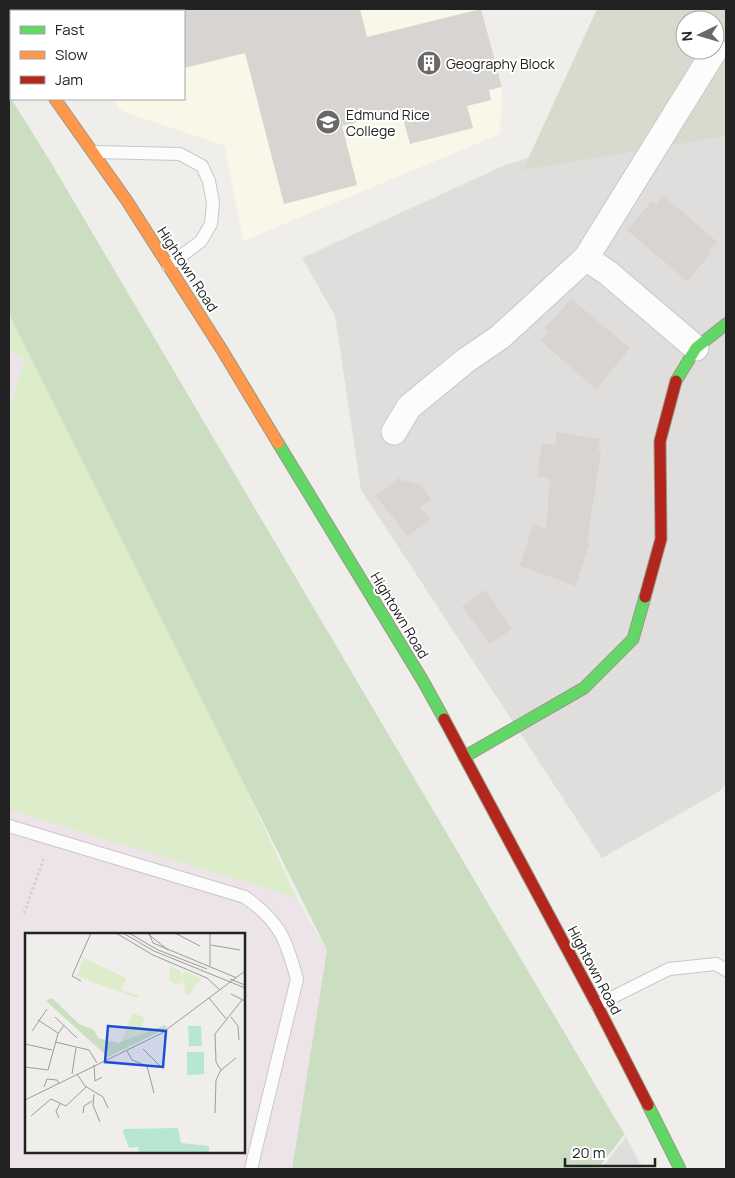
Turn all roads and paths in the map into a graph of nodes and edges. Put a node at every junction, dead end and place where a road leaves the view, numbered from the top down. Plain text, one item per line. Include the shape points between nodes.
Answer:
1 (709, 60) edge
2 (56, 100) edge
3 (92, 152) junction
4 (586, 258) junction
5 (168, 266) junction
6 (726, 324) edge
7 (696, 348) junction
8 (394, 432) dead end
9 (464, 757) junction
10 (9, 826) edge
11 (50, 838) junction
12 (24, 913) dead end
13 (726, 970) edge
14 (597, 1005) junction
15 (251, 1169) edge
16 (680, 1169) edge

1 - 4 street
2 - 3 main road, Hightown Road
3 - 5 main road, Hightown Road
3 - 5 lane via 180,154 202,166 213,203 211,224 201,241
4 - 7 street
4 - 8 street via 500,337 409,407
5 - 9 main road, Hightown Road via 346,553 423,681
6 - 7 main road
7 - 9 main road via 674,384 660,441 661,539 632,639 584,688
9 - 14 main road, Hightown Road
10 - 11 lane
11 - 12 path
11 - 15 lane via 244,897 263,910 279,928 297,979
13 - 14 lane via 716,964 669,968
14 - 16 main road, Hightown Road

